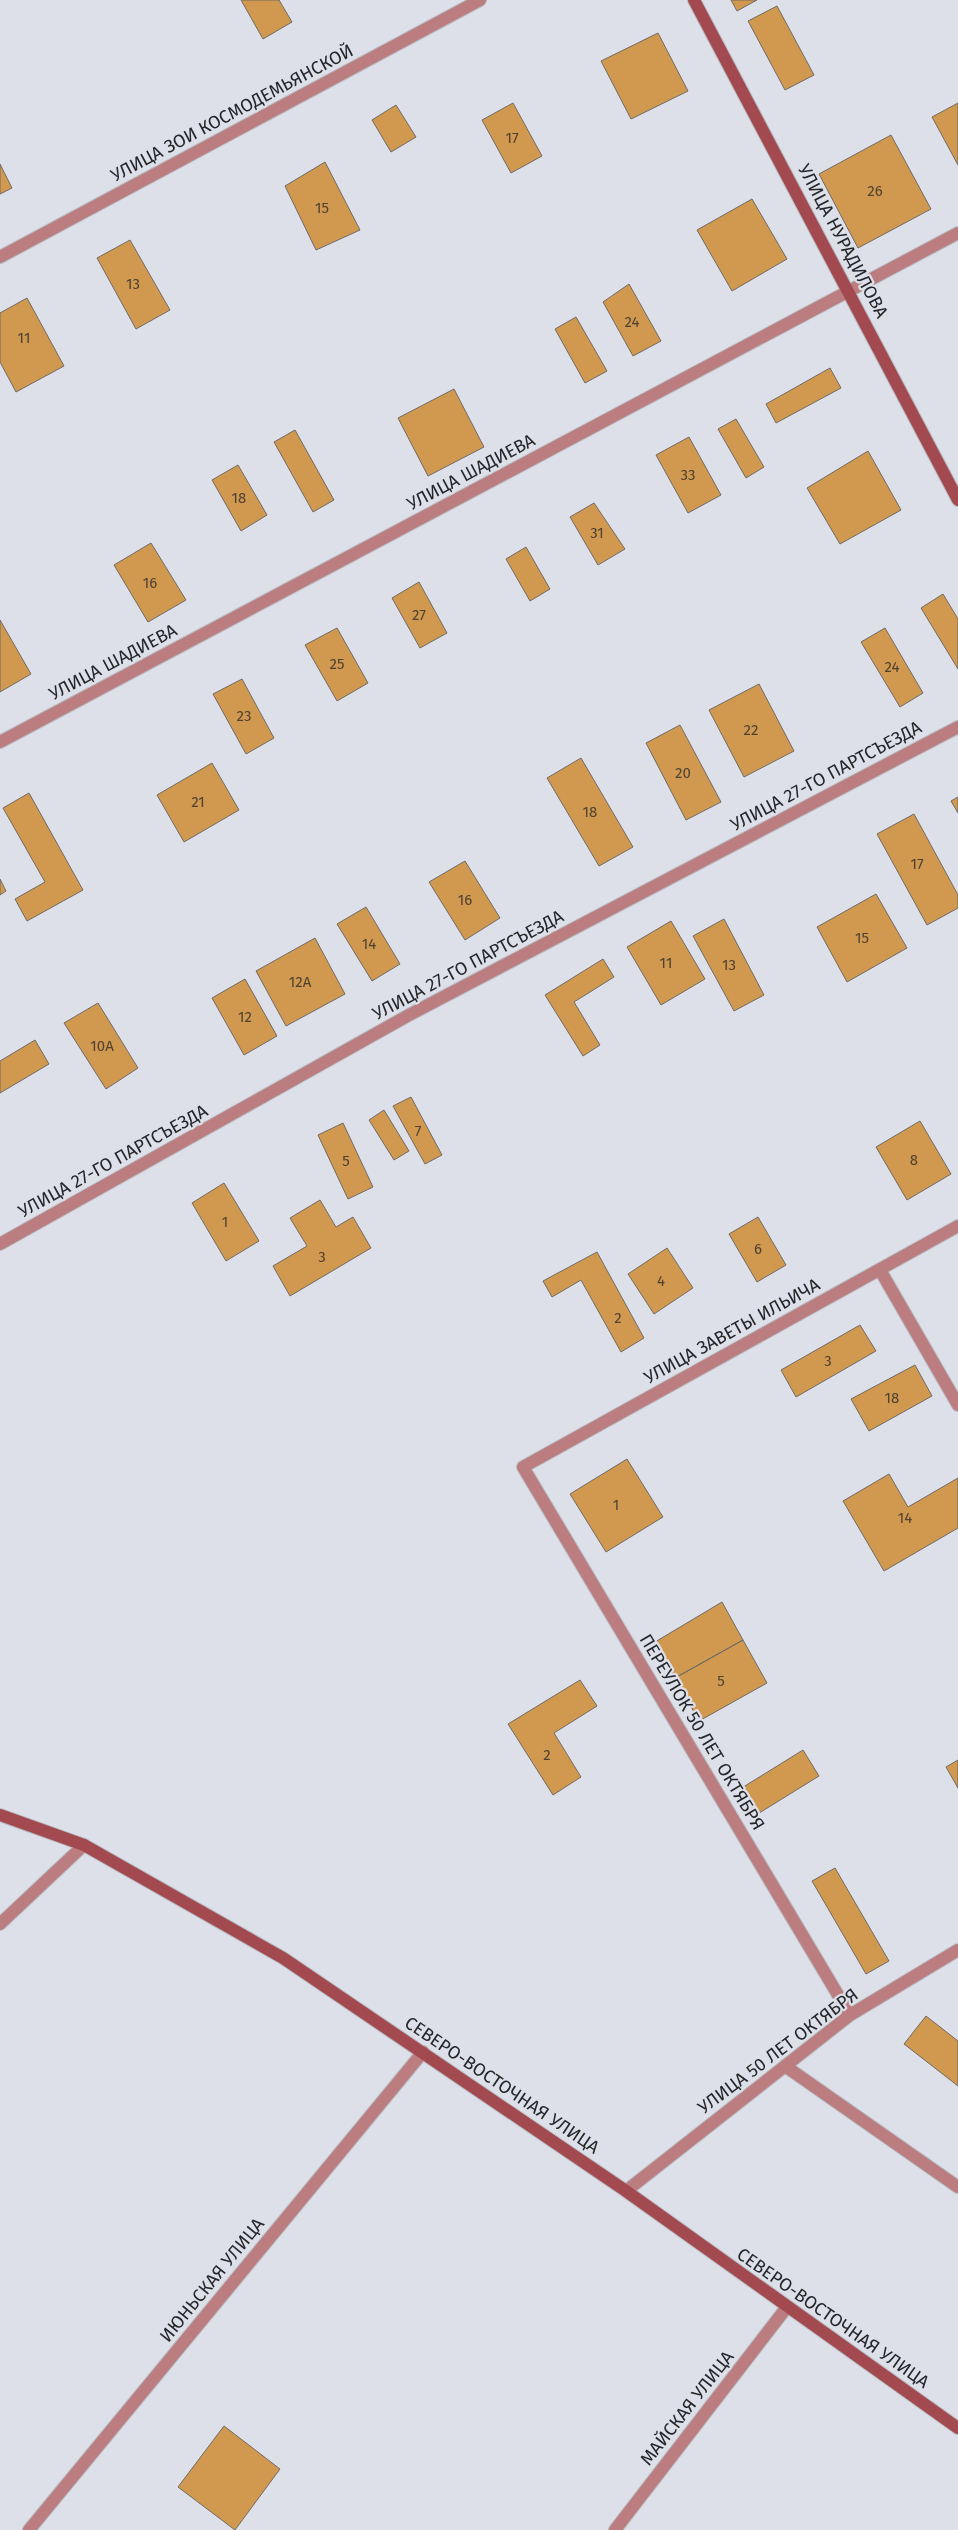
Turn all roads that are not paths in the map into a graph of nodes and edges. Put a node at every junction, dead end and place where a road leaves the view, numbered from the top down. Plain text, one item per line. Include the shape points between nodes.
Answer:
1 (480, 0) edge
2 (694, 0) edge
3 (958, 233) edge
4 (0, 256) edge
5 (849, 291) junction
6 (958, 500) edge
7 (958, 727) edge
8 (0, 742) edge
9 (958, 1226) edge
10 (0, 1244) edge
11 (880, 1270) junction
12 (958, 1405) edge
13 (523, 1467) joint
14 (0, 1815) edge
15 (84, 1845) junction
16 (0, 1924) edge
17 (958, 1950) edge
18 (850, 2015) junction
19 (423, 2052) junction
20 (785, 2066) junction
21 (958, 2187) edge
22 (626, 2190) junction
23 (787, 2307) junction
24 (958, 2428) edge
25 (29, 2530) edge
26 (615, 2530) edge

1 - 4 street, УЛИЦА ЗОИ КОСМОДЕМЬЯНСКОЙ
2 - 5 street, УЛИЦА НУРАДИЛОВА
3 - 5 street, УЛИЦА ШАДИЕВА
5 - 6 street, УЛИЦА НУРАДИЛОВА
5 - 8 street, УЛИЦА ШАДИЕВА
7 - 10 street, УЛИЦА 27-ГО ПАРТСЪЕЗДА via 409,1015
9 - 11 street, УЛИЦА ЗАВЕТЫ ИЛЬИЧА
11 - 12 street
11 - 13 street, УЛИЦА ЗАВЕТЫ ИЛЬИЧА
13 - 18 street, ПЕРЕУЛОК 50 ЛЕТ ОКТЯБРЯ
14 - 15 street, СЕВЕРО-ВОСТОЧНАЯ УЛИЦА
15 - 16 street
15 - 19 street, СЕВЕРО-ВОСТОЧНАЯ УЛИЦА via 283,1958
17 - 18 street, УЛИЦА 50 ЛЕТ ОКТЯБРЯ
18 - 20 street, УЛИЦА 50 ЛЕТ ОКТЯБРЯ
19 - 22 street, СЕВЕРО-ВОСТОЧНАЯ УЛИЦА
19 - 25 street, ИЮНЬСКАЯ УЛИЦА
20 - 21 street
20 - 22 street, УЛИЦА 50 ЛЕТ ОКТЯБРЯ
22 - 23 street, СЕВЕРО-ВОСТОЧНАЯ УЛИЦА
23 - 24 street, СЕВЕРО-ВОСТОЧНАЯ УЛИЦА
23 - 26 street, МАЙСКАЯ УЛИЦА

